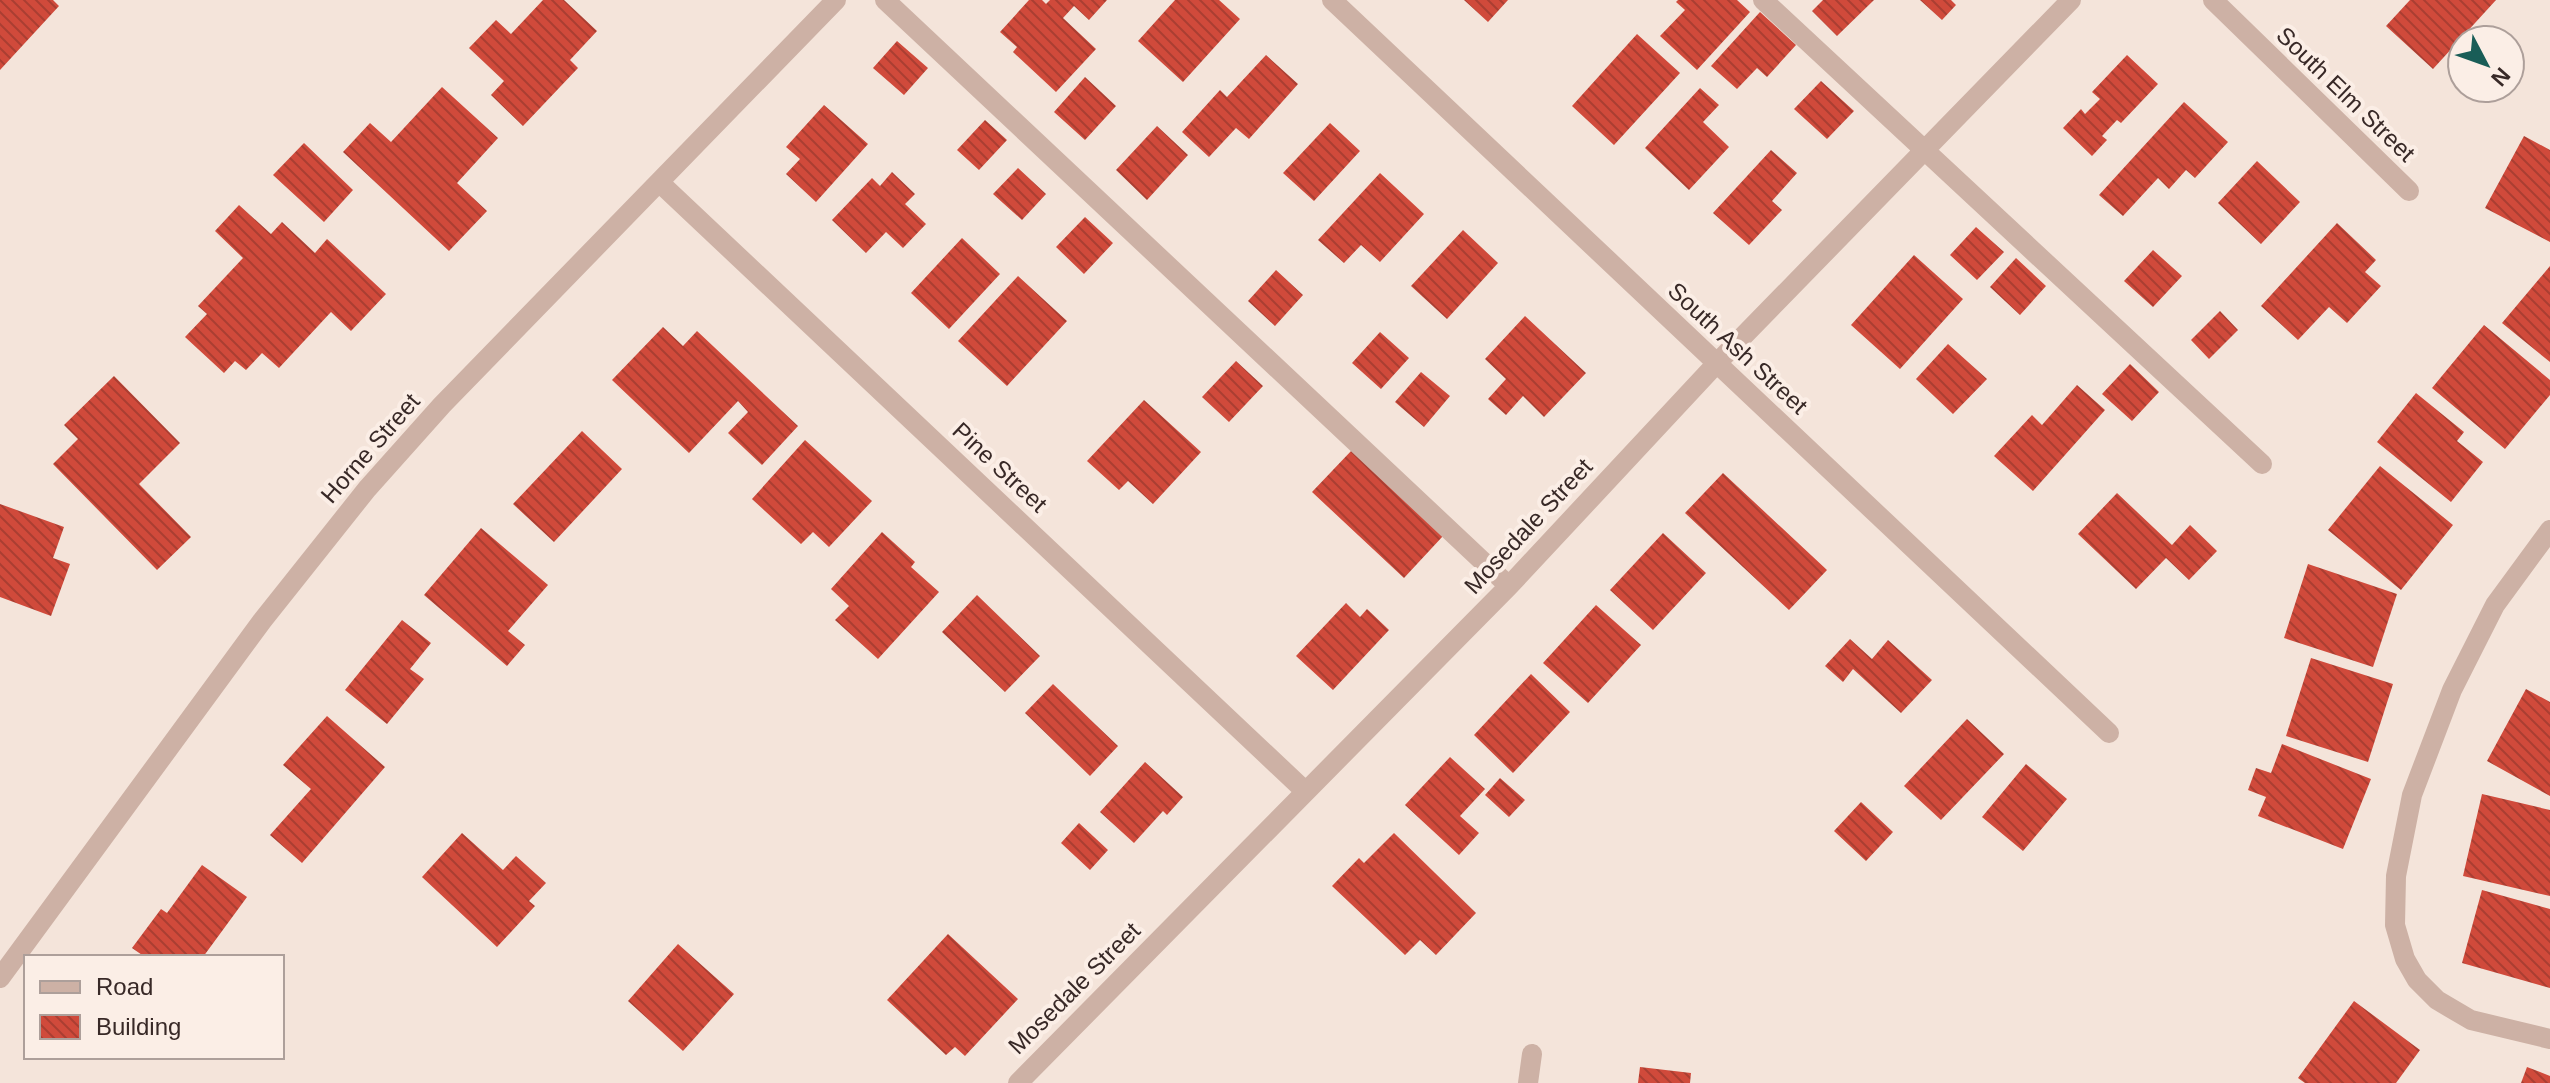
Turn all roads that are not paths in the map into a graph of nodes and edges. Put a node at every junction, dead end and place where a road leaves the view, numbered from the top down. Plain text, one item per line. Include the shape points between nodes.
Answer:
1 (836, 0) edge
2 (885, 0) edge
3 (1332, 0) edge
4 (1763, 0) edge
5 (2071, 0) edge
6 (2213, 0) edge
7 (1925, 152) junction
8 (659, 182) junction
9 (2409, 191) dead end
10 (1717, 363) junction
11 (2262, 464) dead end
12 (2550, 530) edge
13 (1509, 586) junction
14 (2109, 733) dead end
15 (1305, 791) junction
16 (0, 978) edge
17 (2550, 1039) edge
18 (1532, 1054) dead end
19 (1018, 1083) edge
20 (1528, 1083) edge

1 - 8 street, Horne Street
2 - 13 street
3 - 10 street, South Ash Street
4 - 7 street
5 - 7 street, Mosedale Street
6 - 9 street, South Elm Street
7 - 10 street, Mosedale Street
7 - 11 street
8 - 15 street, Pine Street
8 - 16 street, Horne Street via 367,489 262,621
10 - 13 street, Mosedale Street
10 - 14 street, South Ash Street
12 - 17 street via 2495,605 2452,690 2412,795 2396,876 2395,925 2405,959 2437,1000 2471,1020
13 - 15 street, Mosedale Street
15 - 19 street, Mosedale Street
18 - 20 street

